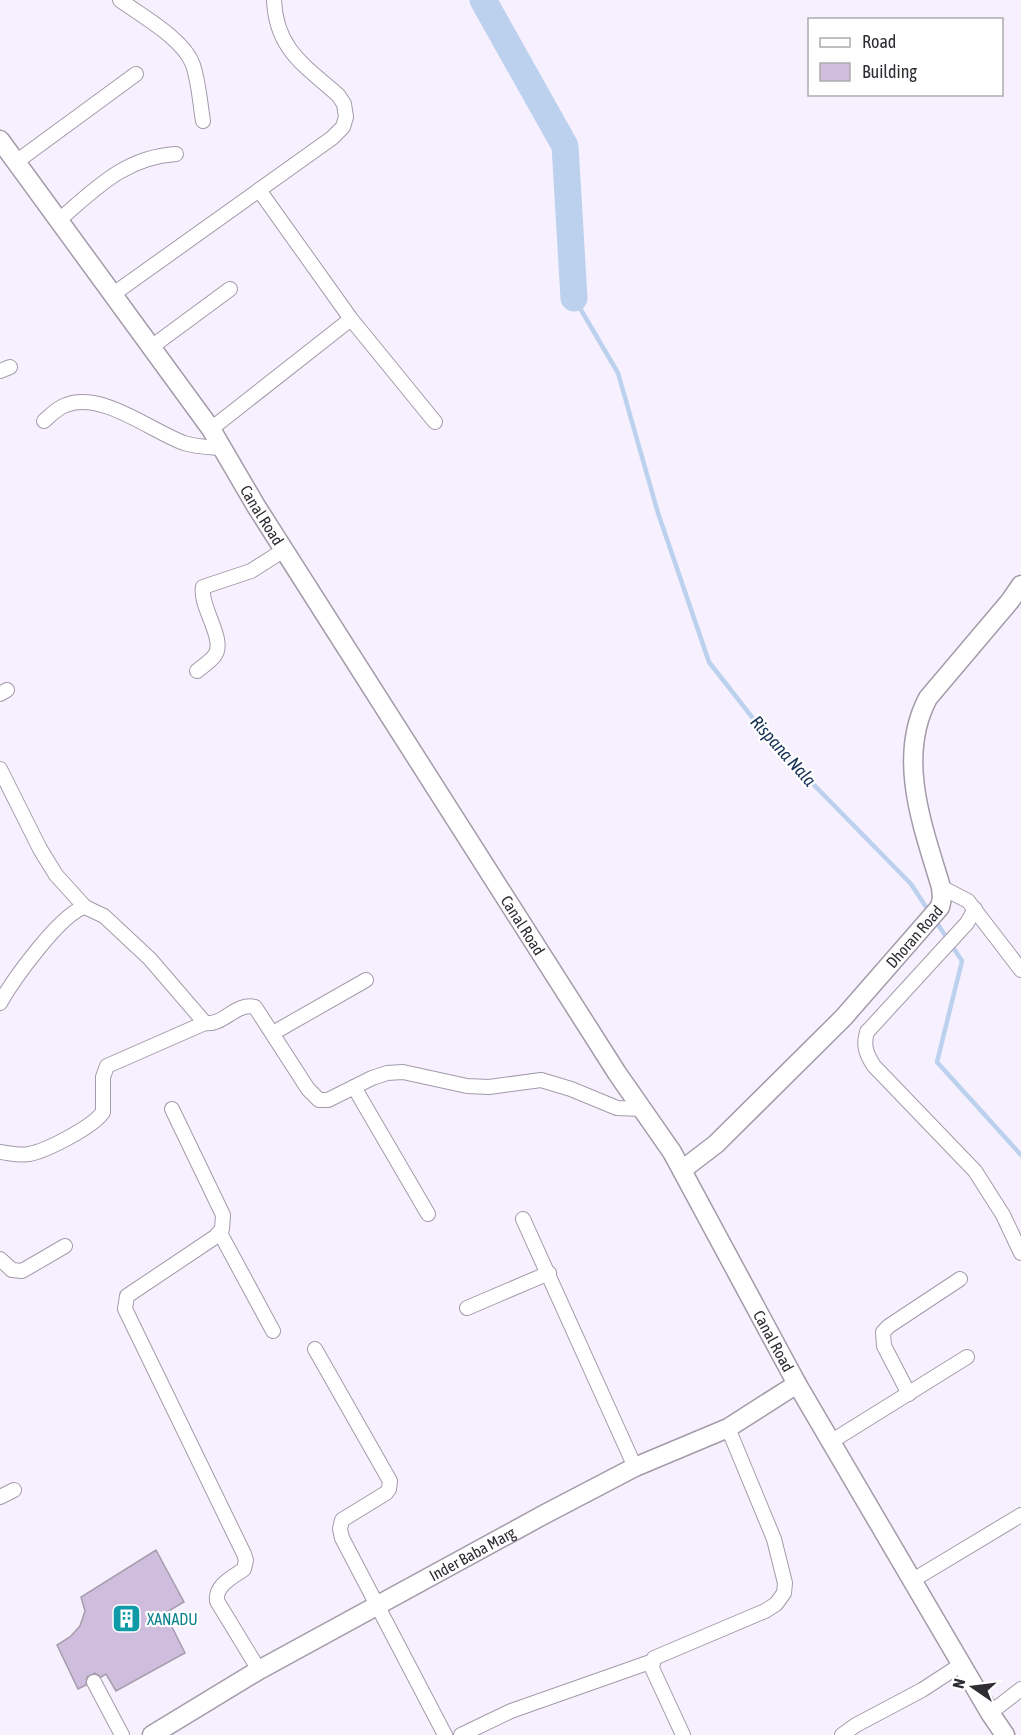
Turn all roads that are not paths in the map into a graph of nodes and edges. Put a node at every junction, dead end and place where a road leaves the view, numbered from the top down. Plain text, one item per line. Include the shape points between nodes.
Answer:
1 (120, 0) edge
2 (274, 0) edge
3 (136, 74) dead end
4 (203, 121) dead end
5 (0, 140) edge
6 (176, 154) dead end
7 (16, 162) junction
8 (259, 190) junction
9 (58, 220) junction
10 (230, 289) dead end
11 (112, 295) junction
12 (351, 319) junction
13 (150, 348) junction
14 (44, 421) dead end
15 (435, 422) dead end
16 (211, 429) junction
17 (221, 448) junction
18 (284, 550) junction
19 (1021, 585) edge
20 (197, 671) dead end
21 (0, 769) edge
22 (941, 887) junction
23 (85, 907) junction
24 (975, 909) junction
25 (1021, 970) edge
26 (366, 980) dead end
27 (0, 1003) edge
28 (205, 1023) junction
29 (273, 1033) junction
30 (354, 1087) junction
31 (172, 1109) dead end
32 (642, 1109) junction
33 (0, 1152) edge
34 (682, 1170) junction
35 (428, 1215) dead end
36 (523, 1220) dead end
37 (220, 1233) junction
38 (65, 1246) dead end
39 (1021, 1253) edge
40 (0, 1259) edge
41 (549, 1273) junction
42 (960, 1279) dead end
43 (467, 1308) dead end
44 (273, 1331) dead end
45 (315, 1349) dead end
46 (967, 1357) dead end
47 (797, 1384) junction
48 (909, 1394) junction
49 (728, 1428) junction
50 (832, 1441) junction
51 (635, 1467) junction
52 (14, 1490) dead end
53 (0, 1497) edge
54 (1021, 1515) edge
55 (913, 1580) junction
56 (376, 1606) junction
57 (652, 1660) junction
58 (962, 1664) junction
59 (260, 1670) junction
60 (94, 1682) dead end
61 (1021, 1689) edge
62 (990, 1713) junction
63 (122, 1735) edge
64 (152, 1735) edge
65 (445, 1735) edge
66 (461, 1735) edge
67 (683, 1735) edge
68 (842, 1735) edge
69 (1005, 1735) edge

1 - 4 street via 188,54
2 - 8 street via 274,17 286,47 338,95 346,117 343,127 332,138
3 - 7 street
5 - 7 street, Canal Road
6 - 9 street via 122,168
7 - 9 street, Canal Road
8 - 11 street
8 - 12 street
9 - 11 street, Canal Road
10 - 13 street
11 - 13 street, Canal Road
12 - 15 street
12 - 16 street
13 - 16 street, Canal Road
14 - 17 street via 66,405 87,402 106,406 188,444
16 - 17 street, Canal Road
17 - 18 street, Canal Road
18 - 20 street via 251,571 202,587 218,646 214,657
18 - 32 street, Canal Road
19 - 22 street, Dhoran Road via 928,698 920,713 915,732 914,784 920,819
21 - 23 street via 56,875
22 - 24 street via 959,895
22 - 34 street, Dhoran Road via 940,907 844,1017 716,1144
23 - 27 street via 72,913 28,961
23 - 28 street via 104,916 150,959
24 - 25 street
24 - 39 street via 967,923 867,1032 864,1044 874,1066 975,1171
26 - 29 street
28 - 29 street via 211,1024 251,1005
28 - 33 street via 107,1066 103,1077 103,1112 89,1126 39,1152
29 - 30 street via 319,1100 328,1100
30 - 32 street via 387,1072 403,1071 467,1086 541,1080 617,1108
30 - 35 street
31 - 37 street via 223,1215
32 - 34 street, Canal Road
34 - 47 street, Canal Road
36 - 41 street
37 - 44 street
37 - 59 street via 127,1296 124,1304 244,1554 244,1569 219,1588 216,1595
38 - 40 street via 22,1271 12,1270
41 - 43 street
41 - 51 street
42 - 48 street via 883,1332 884,1346
45 - 56 street via 390,1481 386,1493 341,1524 342,1538
46 - 48 street
47 - 49 street, Inder Baba Marg
47 - 50 street, Canal Road
48 - 50 street
49 - 51 street, Inder Baba Marg
49 - 57 street via 774,1539 784,1593 765,1611
50 - 55 street, Canal Road
51 - 56 street, Inder Baba Marg
52 - 53 street
54 - 55 street
55 - 58 street, Canal Road
56 - 59 street, Inder Baba Marg
56 - 65 street
57 - 66 street via 511,1711
57 - 67 street via 652,1668
58 - 62 street, Canal Road
58 - 68 street
59 - 64 street, Inder Baba Marg
60 - 63 street
61 - 62 street
62 - 69 street, Canal Road

